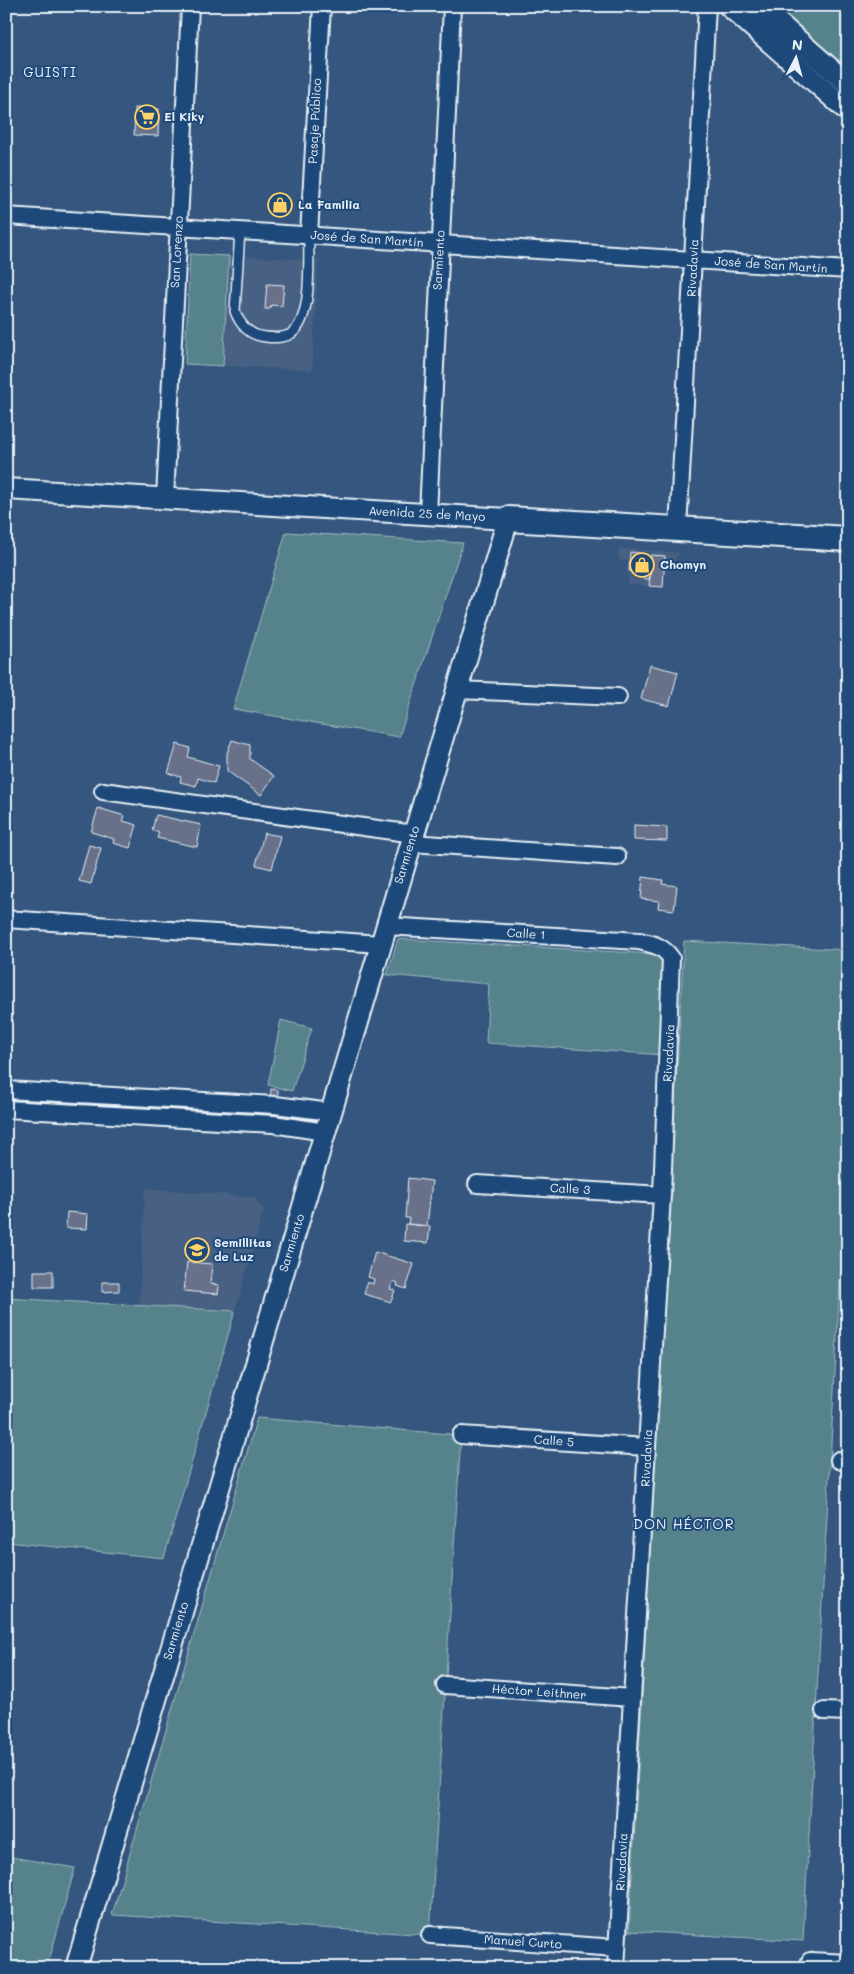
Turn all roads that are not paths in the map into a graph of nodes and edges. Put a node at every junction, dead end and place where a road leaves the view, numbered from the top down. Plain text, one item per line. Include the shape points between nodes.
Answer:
1 (190, 6) edge
2 (322, 6) edge
3 (452, 6) edge
4 (707, 6) edge
5 (729, 6) edge
6 (760, 6) edge
7 (848, 84) edge
8 (848, 111) edge
9 (6, 216) edge
10 (178, 227) junction
11 (240, 231) junction
12 (309, 235) junction
13 (440, 244) junction
14 (693, 260) junction
15 (848, 270) edge
16 (6, 489) edge
17 (164, 498) junction
18 (428, 514) junction
19 (508, 519) junction
20 (678, 529) junction
21 (848, 539) edge
22 (457, 690) junction
23 (618, 697) dead end
24 (103, 791) dead end
25 (413, 838) junction
26 (617, 858) dead end
27 (6, 919) edge
28 (384, 934) junction
29 (665, 949) joint
30 (6, 1090) edge
31 (261, 1104) junction
32 (6, 1109) edge
33 (331, 1112) junction
34 (259, 1124) junction
35 (325, 1132) junction
36 (477, 1184) dead end
37 (662, 1195) junction
38 (461, 1435) dead end
39 (647, 1447) junction
40 (445, 1685) dead end
41 (632, 1698) junction
42 (824, 1711) dead end
43 (848, 1712) edge
44 (430, 1935) dead end
45 (617, 1948) junction
46 (810, 1961) dead end
47 (848, 1963) edge
48 (76, 1968) edge
49 (616, 1968) edge

1 - 10 street, San Lorenzo
2 - 12 street, Pasaje Público
3 - 13 street, Sarmiento
4 - 14 street, Rivadavia
5 - 8 street
6 - 7 street
9 - 10 street, José de San Martín
10 - 11 street, José de San Martín
10 - 17 street, San Lorenzo
11 - 12 street, José de San Martín
11 - 12 lane via 235,311 240,323 250,332 278,338 292,334 302,322 306,306
12 - 13 street, José de San Martín
13 - 14 street, José de San Martín
13 - 18 street, Sarmiento
14 - 15 street, José de San Martín
14 - 20 street, Rivadavia
16 - 17 street, Avenida 25 de Mayo
17 - 18 street, Avenida 25 de Mayo
18 - 19 street, Avenida 25 de Mayo
19 - 20 main road, Avenida 25 de Mayo
19 - 22 street, Sarmiento
20 - 21 main road, Avenida 25 de Mayo
22 - 23 street
22 - 25 street, Sarmiento
24 - 25 street
25 - 26 street
25 - 28 street, Sarmiento
27 - 28 street, Calle 1
28 - 29 street, Calle 1 via 639,942
28 - 33 street, Sarmiento
29 - 37 street, Rivadavia via 671,958 672,971
30 - 31 street
31 - 33 street
31 - 34 lane
32 - 34 street
33 - 35 street, Sarmiento
34 - 35 street
35 - 48 street, Sarmiento
36 - 37 street, Calle 3
37 - 39 street, Rivadavia
38 - 39 street, Calle 5
39 - 41 street, Rivadavia
40 - 41 street, Héctor Leithner
41 - 45 street, Rivadavia
42 - 43 street
44 - 45 street, Manuel Curto
45 - 49 street, Rivadavia
46 - 47 street

